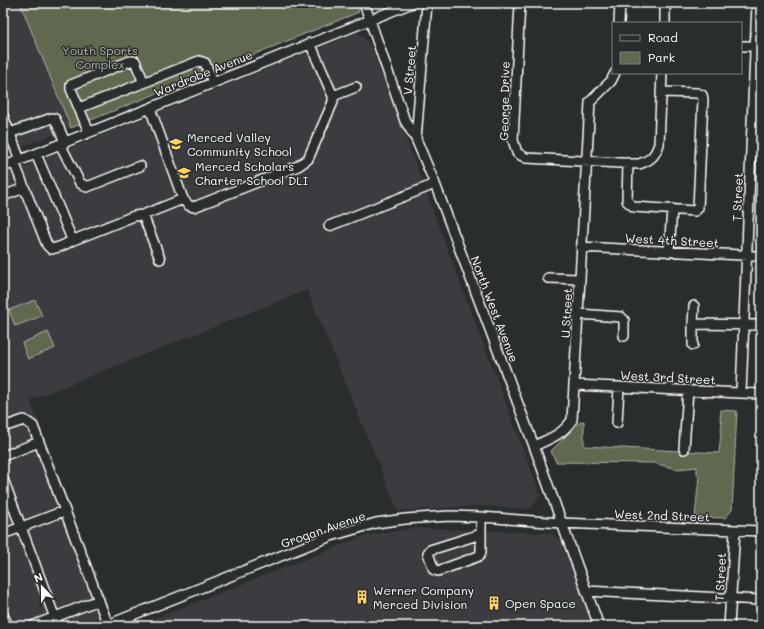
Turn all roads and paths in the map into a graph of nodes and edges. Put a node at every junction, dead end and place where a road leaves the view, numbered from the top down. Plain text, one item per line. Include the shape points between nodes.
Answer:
1 (364, 3) edge
2 (412, 3) edge
3 (427, 3) edge
4 (520, 3) edge
5 (620, 3) edge
6 (666, 3) edge
7 (757, 3) edge
8 (370, 19) junction
9 (619, 22) edge
10 (665, 22) edge
11 (310, 43) junction
12 (742, 46) edge
13 (755, 46) junction
14 (614, 74) edge
15 (662, 74) edge
16 (144, 82) junction
17 (213, 82) junction
18 (356, 87) dead end
19 (661, 92) junction
20 (333, 96) junction
21 (79, 108) junction
22 (150, 108) junction
23 (3, 116) edge
24 (89, 132) junction
25 (10, 133) junction
26 (416, 139) junction
27 (62, 143) junction
28 (36, 154) junction
29 (17, 161) junction
30 (586, 161) junction
31 (628, 163) junction
32 (140, 166) dead end
33 (3, 167) edge
34 (435, 184) junction
35 (24, 188) junction
36 (3, 196) edge
37 (182, 198) junction
38 (672, 210) junction
39 (143, 215) junction
40 (329, 226) dead end
41 (70, 241) junction
42 (582, 247) junction
43 (669, 252) junction
44 (746, 255) junction
45 (761, 256) edge
46 (160, 259) dead end
47 (548, 278) dead end
48 (580, 279) junction
49 (694, 306) dead end
50 (578, 314) junction
51 (693, 324) junction
52 (743, 325) junction
53 (761, 325) edge
54 (624, 336) dead end
55 (693, 345) dead end
56 (575, 385) junction
57 (619, 387) junction
58 (688, 390) junction
59 (741, 393) junction
60 (761, 394) edge
61 (617, 423) dead end
62 (3, 427) edge
63 (39, 442) junction
64 (534, 446) junction
65 (684, 449) dead end
66 (3, 456) edge
67 (3, 479) edge
68 (64, 511) junction
69 (481, 517) junction
70 (561, 523) junction
71 (21, 528) junction
72 (735, 530) junction
73 (761, 531) edge
74 (3, 534) edge
75 (481, 534) junction
76 (586, 592) junction
77 (730, 598) junction
78 (99, 600) junction
79 (761, 600) edge
80 (3, 615) edge
81 (56, 622) edge
82 (106, 625) edge
83 (8, 626) edge
84 (32, 626) edge
85 (599, 626) edge
86 (729, 626) edge

1 - 8 street, North West Avenue
2 - 8 street, Wardrobe Avenue
3 - 26 street, V Street
4 - 30 street, George Drive via 513,140 517,153 531,159
5 - 9 street
6 - 10 street
7 - 13 street, T Street
8 - 11 street, Wardrobe Avenue
8 - 26 street, North West Avenue via 405,120
11 - 17 street, Wardrobe Avenue
11 - 20 street
12 - 13 street
13 - 44 street, T Street
14 - 30 street, U Street via 590,102
15 - 19 street
16 - 17 street via 199,61 205,63
16 - 21 street
16 - 21 street via 135,61 130,61 74,83 71,89
17 - 22 street, Wardrobe Avenue
18 - 20 street
19 - 31 street, George Drive via 659,144 656,154 650,160 639,164
19 - 38 street via 697,93 704,99 700,204 695,211
20 - 37 street via 331,107 308,159 303,164 194,207
21 - 24 street
22 - 24 street, Wardrobe Avenue
22 - 37 street
23 - 25 street
24 - 27 street, Wardrobe Avenue
25 - 27 street via 52,118 55,119
25 - 29 street
26 - 34 street, North West Avenue
27 - 28 street, Wardrobe Avenue
27 - 32 street via 80,184 87,187
28 - 29 street, Wardrobe Avenue
28 - 41 street via 71,237
29 - 33 street, Wardrobe Avenue
29 - 35 street
30 - 31 street, George Drive
30 - 42 street, U Street
31 - 38 street via 627,201 630,205
34 - 40 street
34 - 64 street, North West Avenue
35 - 36 street
35 - 41 street via 47,245 51,249
37 - 39 street
38 - 43 street
39 - 41 street via 134,216
39 - 46 street
42 - 43 street, West 4th Street
42 - 48 street, U Street
43 - 44 street, West 4th Street
44 - 45 street, West 4th Street
44 - 52 street, T Street
47 - 48 street
48 - 50 street, U Street
49 - 51 street
50 - 54 street via 621,317 624,320
50 - 56 street, U Street
51 - 52 street
51 - 55 street
52 - 53 street
52 - 59 street, T Street
56 - 57 street, West 3rd Street
56 - 64 street, U Street via 572,420 565,430 555,437
57 - 58 street, West 3rd Street
57 - 61 street
58 - 59 street, West 3rd Street
58 - 65 street
59 - 60 street, West 3rd Street
62 - 63 street via 24,420 33,426
63 - 66 street
63 - 68 street
64 - 70 street, North West Avenue
67 - 71 street
68 - 71 street
68 - 78 street
69 - 70 street, Grogan Avenue
69 - 75 street
69 - 82 street, Grogan Avenue via 416,518 358,528 331,536
70 - 72 street, West 2nd Street
70 - 76 street, North West Avenue
71 - 74 street
71 - 81 street
72 - 73 street, West 2nd Street
72 - 77 street, T Street
75 - 75 street via 430,550 428,552 434,570 438,571 478,556 481,552
76 - 77 street
76 - 85 street, North West Avenue
77 - 79 street
77 - 86 street, T Street
78 - 81 street
78 - 82 street
80 - 83 street
81 - 84 street

